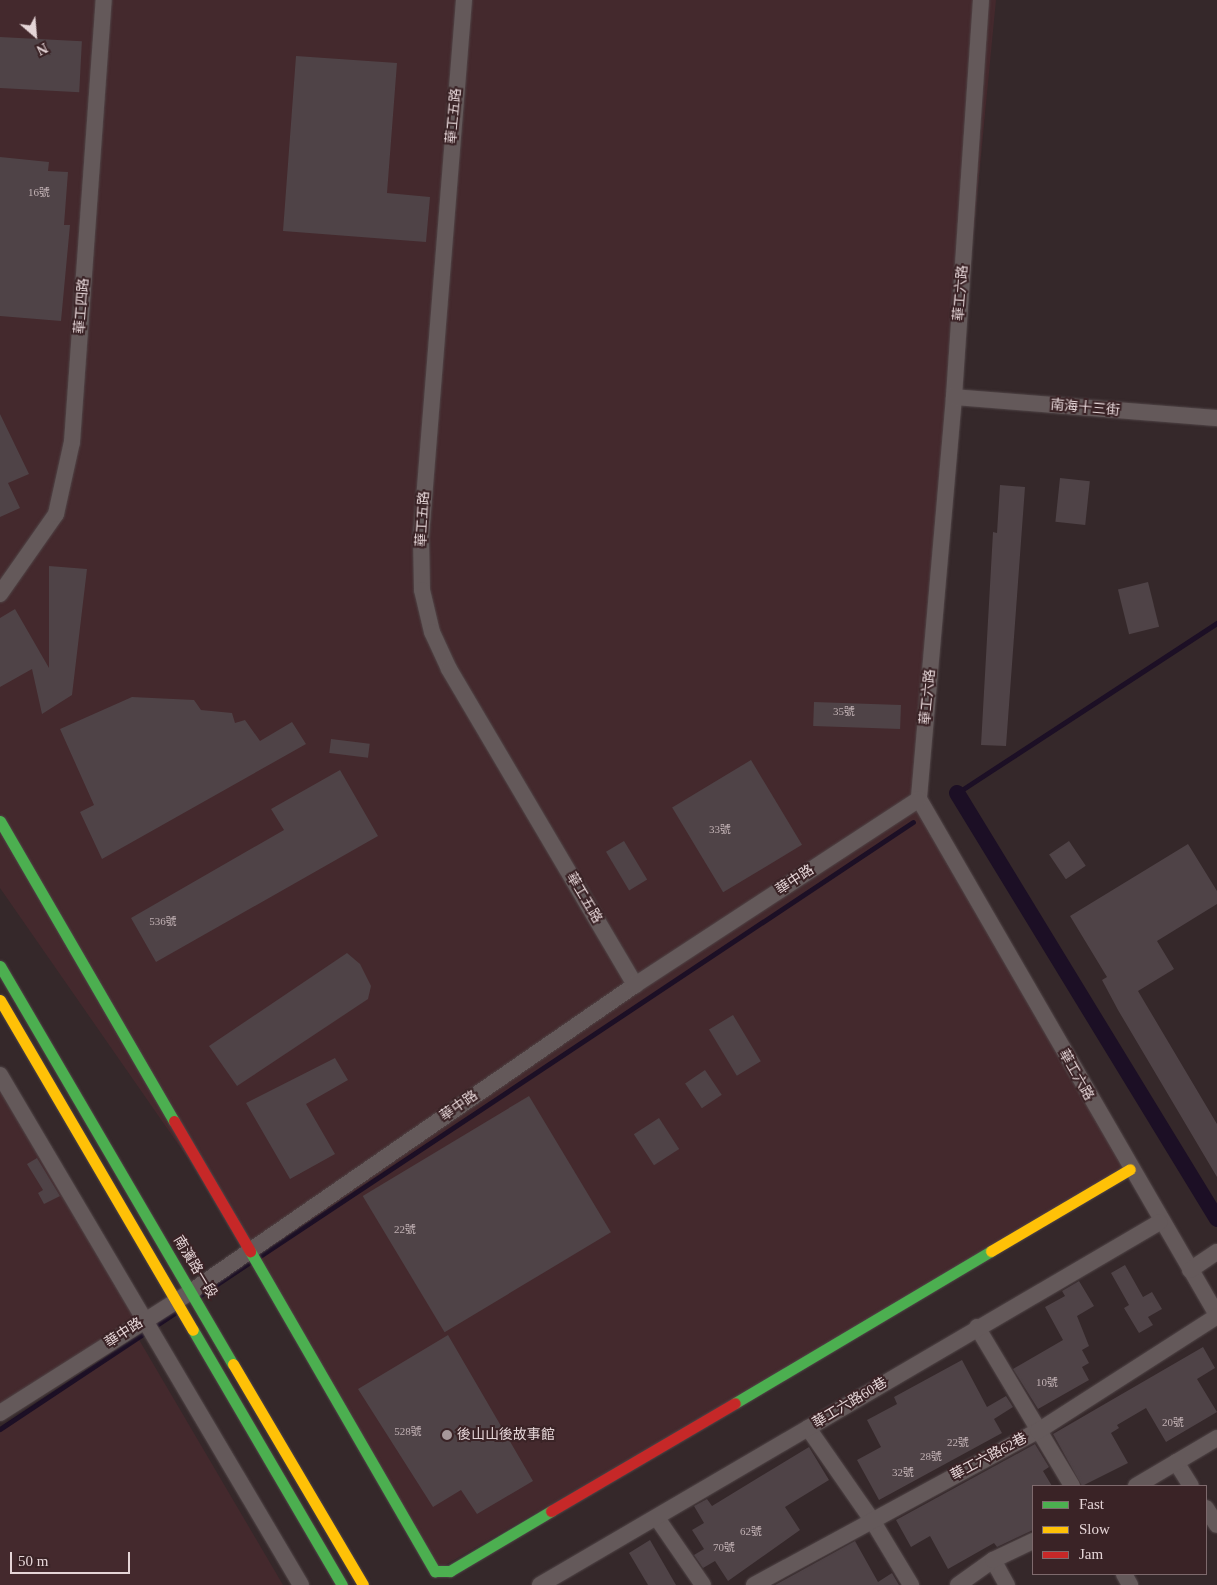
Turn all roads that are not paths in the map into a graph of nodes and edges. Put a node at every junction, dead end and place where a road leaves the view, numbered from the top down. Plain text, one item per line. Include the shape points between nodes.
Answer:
1 (104, 0) edge
2 (464, 0) edge
3 (981, 0) edge
4 (954, 397) junction
5 (1217, 418) edge
6 (0, 594) edge
7 (919, 800) junction
8 (0, 821) edge
9 (0, 966) edge
10 (635, 985) junction
11 (0, 1000) edge
12 (0, 1075) edge
13 (1130, 1170) junction
14 (1160, 1222) junction
15 (251, 1249) junction
16 (1217, 1252) edge
17 (1190, 1270) junction
18 (192, 1290) junction
19 (176, 1301) junction
20 (1217, 1316) edge
21 (142, 1321) junction
22 (976, 1327) junction
23 (0, 1412) edge
24 (808, 1428) junction
25 (1038, 1432) junction
26 (1217, 1438) edge
27 (1176, 1462) junction
28 (1071, 1485) edge
29 (1138, 1485) edge
30 (1190, 1485) edge
31 (1207, 1510) edge
32 (657, 1518) junction
33 (872, 1520) junction
34 (1217, 1525) edge
35 (1032, 1541) edge
36 (993, 1560) junction
37 (301, 1585) edge
38 (342, 1585) edge
39 (363, 1585) edge
40 (540, 1585) edge
41 (703, 1585) edge
42 (754, 1585) edge
43 (911, 1585) edge
44 (958, 1585) edge
45 (1007, 1585) edge

1 - 6 street, 華工四路 via 72,442 56,514
2 - 10 street, 華工五路 via 421,537 422,590 432,632 449,668
3 - 4 street, 華工六路
4 - 5 street, 南海十三街
4 - 7 street, 華工六路
7 - 10 street, 華中路
7 - 13 street, 華工六路
8 - 15 street
9 - 18 street, 南濱路一段
10 - 15 street, 華中路
11 - 19 street
12 - 21 street
13 - 14 street, 華工六路
13 - 15 street via 450,1571 435,1570
14 - 17 street, 華工六路
14 - 22 street, 華工六路60巷
15 - 18 street, 華中路
16 - 17 street
17 - 20 street, 華工六路
18 - 19 street, 華中路
18 - 39 street, 南濱路一段
19 - 21 street, 華中路
19 - 38 street
20 - 25 street, 華工六路62巷
21 - 23 street, 華中路
21 - 37 street
22 - 24 street, 華工六路60巷
22 - 25 street
24 - 32 street, 華工六路60巷
24 - 33 street
25 - 28 street
25 - 33 street, 華工六路62巷
26 - 27 street
27 - 29 street
27 - 30 street
31 - 34 street
32 - 40 street, 華工六路60巷
32 - 41 street
33 - 42 street, 華工六路62巷
33 - 43 street
35 - 36 street
36 - 44 street
36 - 45 street

